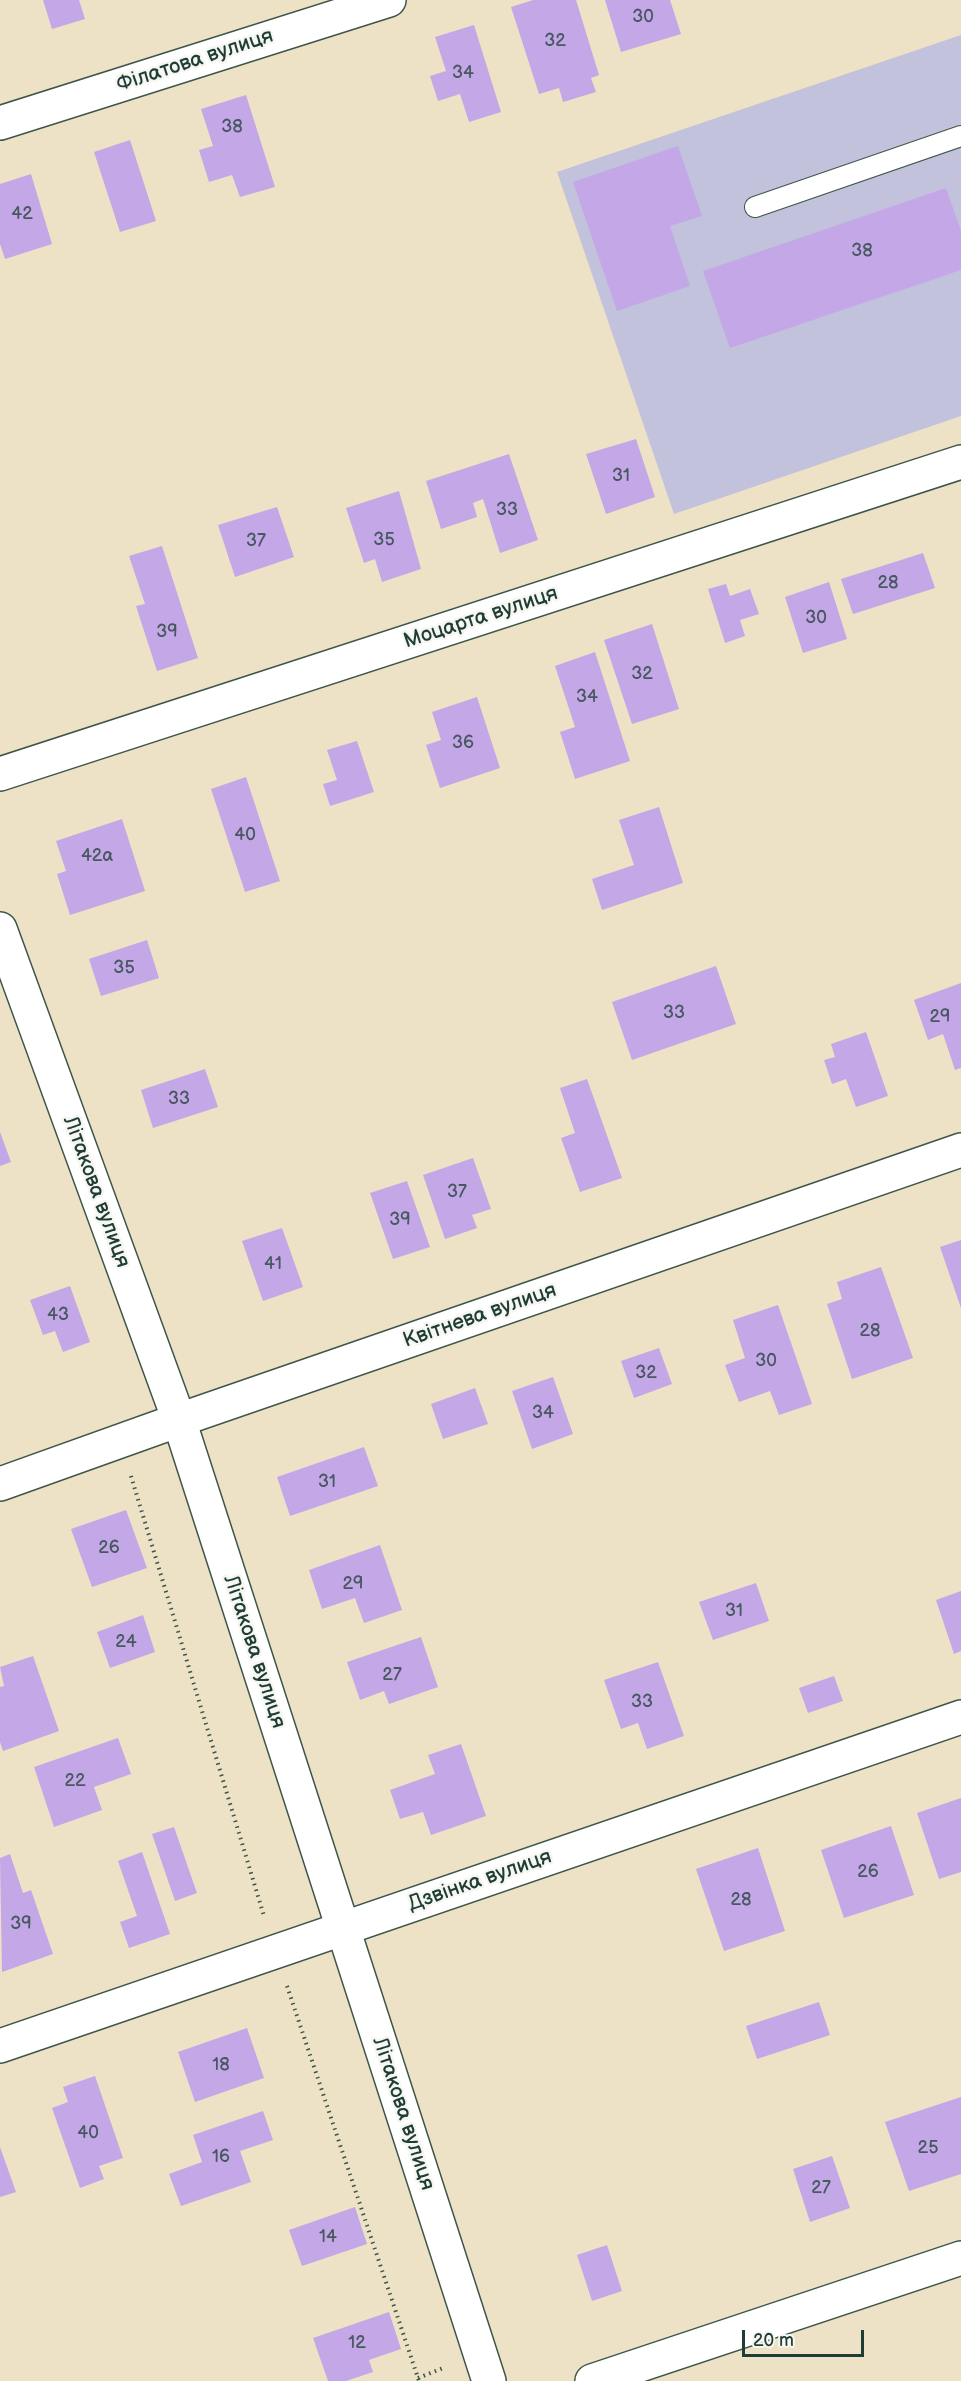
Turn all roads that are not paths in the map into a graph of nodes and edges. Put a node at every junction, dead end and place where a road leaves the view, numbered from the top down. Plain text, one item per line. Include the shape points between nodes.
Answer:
1 (389, 0) edge
2 (0, 123) edge
3 (961, 136) edge
4 (755, 207) dead end
5 (961, 462) edge
6 (0, 774) edge
7 (0, 929) edge
8 (961, 1150) edge
9 (178, 1420) junction
10 (0, 1484) edge
11 (961, 1717) edge
12 (343, 1929) junction
13 (0, 2046) edge
14 (961, 2258) edge
15 (489, 2381) edge
16 (592, 2381) edge

1 - 2 street, Філатова вулиця
3 - 4 lane
5 - 6 street, Моцарта вулиця
7 - 9 street, Літакова вулиця
8 - 9 street, Квітнева вулиця
9 - 10 street, Квітнева вулиця
9 - 12 street, Літакова вулиця
11 - 12 street, Дзвінка вулиця
12 - 13 street, Дзвінка вулиця
12 - 15 street, Літакова вулиця
14 - 16 street

